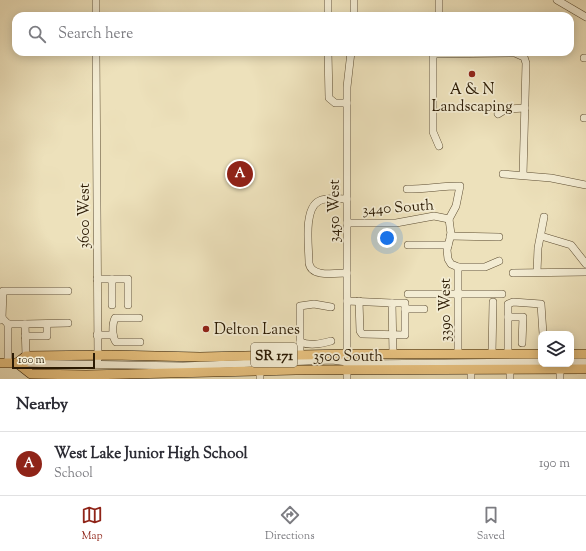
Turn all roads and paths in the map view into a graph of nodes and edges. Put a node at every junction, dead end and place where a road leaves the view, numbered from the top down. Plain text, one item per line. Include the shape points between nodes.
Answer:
1 (96, 0) edge
2 (328, 0) edge
3 (354, 0) edge
4 (439, 0) edge
5 (557, 0) edge
6 (96, 12) edge
7 (328, 12) edge
8 (354, 12) edge
9 (440, 12) edge
10 (585, 14) edge
11 (96, 56) edge
12 (328, 56) edge
13 (351, 56) edge
14 (433, 56) edge
15 (522, 56) edge
16 (347, 102) junction
17 (525, 108) junction
18 (498, 114) dead end
19 (439, 146) dead end
20 (503, 174) dead end
21 (523, 175) junction
22 (586, 185) edge
23 (407, 189) dead end
24 (347, 199) junction
25 (544, 217) dead end
26 (449, 219) junction
27 (347, 223) junction
28 (450, 236) junction
29 (541, 236) junction
30 (499, 237) dead end
31 (408, 245) dead end
32 (448, 245) junction
33 (499, 261) dead end
34 (586, 264) edge
35 (458, 267) junction
36 (538, 272) junction
37 (586, 272) edge
38 (347, 273) junction
39 (513, 273) dead end
40 (97, 279) junction
41 (112, 279) junction
42 (68, 291) dead end
43 (408, 294) dead end
44 (458, 294) junction
45 (502, 294) dead end
46 (347, 301) junction
47 (360, 301) junction
48 (493, 302) dead end
49 (392, 303) junction
50 (112, 305) dead end
51 (128, 305) dead end
52 (331, 307) dead end
53 (405, 309) junction
54 (424, 309) dead end
55 (508, 317) junction
56 (139, 318) dead end
57 (1, 321) edge
58 (68, 323) dead end
59 (25, 324) junction
60 (47, 324) junction
61 (8, 328) junction
62 (543, 331) edge
63 (97, 335) junction
64 (113, 335) junction
65 (393, 335) junction
66 (25, 336) junction
67 (330, 341) dead end
68 (140, 342) dead end
69 (300, 342) junction
70 (508, 343) junction
71 (522, 343) junction
72 (393, 354) junction
73 (458, 354) junction
74 (492, 354) junction
75 (508, 354) junction
76 (522, 354) junction
77 (538, 354) edge
78 (574, 354) edge
79 (586, 354) edge
80 (98, 355) junction
81 (300, 355) junction
82 (26, 356) junction
83 (538, 362) edge
84 (574, 362) edge
85 (586, 362) edge
86 (8, 363) edge
87 (347, 366) edge
88 (560, 369) junction
89 (586, 369) edge
90 (98, 373) edge
91 (471, 374) edge
92 (510, 374) edge
93 (260, 375) edge
94 (130, 376) edge
95 (181, 376) edge
96 (560, 379) edge

1 - 6 street
2 - 7 street
3 - 8 street
4 - 9 street
5 - 10 street
11 - 40 street, 3600 West
12 - 16 street via 329,98 335,103
13 - 16 street, 3450 West
14 - 19 street via 433,132
15 - 17 street via 526,61
16 - 24 street, 3450 West
17 - 18 street via 506,109
17 - 21 street
20 - 21 street
21 - 22 street
23 - 26 street via 460,186 456,206
24 - 27 street, 3450 West
24 - 38 street via 320,201 313,206 310,212 309,266 313,272
25 - 29 street
26 - 27 street, 3440 South via 434,216 396,223
26 - 28 street
27 - 38 street, 3450 West
28 - 30 street
28 - 32 street
29 - 34 street via 571,245
29 - 36 street
31 - 32 street
32 - 35 street via 448,259 451,264
33 - 35 street via 489,266
35 - 44 street, 3390 West
36 - 37 street
36 - 39 street
38 - 46 street, 3450 West
40 - 41 street
40 - 63 street, 3600 West
41 - 50 street
41 - 51 street via 128,279
42 - 57 street via 3,292
43 - 44 street
44 - 45 street
44 - 73 street, 3390 West
46 - 47 street
46 - 87 street, 3450 West
47 - 49 street
47 - 65 street via 362,334
48 - 74 street
49 - 53 street via 405,303
49 - 65 street
52 - 69 street via 314,304 300,306
53 - 54 street
53 - 65 street via 405,335
55 - 62 street via 508,304 513,302 541,304
55 - 70 street
55 - 71 street via 523,317
56 - 64 street via 115,318
57 - 61 street
58 - 60 street
59 - 60 street
59 - 61 street
59 - 66 street
60 - 66 street via 47,336
61 - 86 street
63 - 64 street
63 - 80 street, 3600 West
64 - 68 street via 116,342
65 - 72 street
66 - 82 street
67 - 69 street via 319,344
69 - 81 street
70 - 71 street
70 - 75 street
71 - 76 street
72 - 73 main road, 3500 South / SR 171
72 - 87 main road, 3500 South / SR 171
73 - 74 main road, 3500 South / SR 171
74 - 75 main road, 3500 South / SR 171
75 - 76 main road, 3500 South / SR 171
76 - 77 main road, 3500 South / SR 171
78 - 79 main road
80 - 81 main road, 3500 South / SR 171
80 - 82 main road, 3500 South / SR 171
80 - 90 street, 3600 West
81 - 87 main road, 3500 South / SR 171
82 - 86 main road
83 - 87 street
84 - 85 street
86 - 90 main road, 3500 South / SR 171 via 31,374
87 - 90 street via 332,360 286,361
87 - 91 main road, 3500 South / SR 171
87 - 93 main road, 3500 South / SR 171
88 - 89 main road, 3500 South / SR 171
88 - 92 main road, 3500 South / SR 171
88 - 96 street
90 - 94 main road, 3500 South / SR 171
91 - 92 main road, 3500 South / SR 171
93 - 95 main road, 3500 South / SR 171
94 - 95 main road, 3500 South / SR 171

